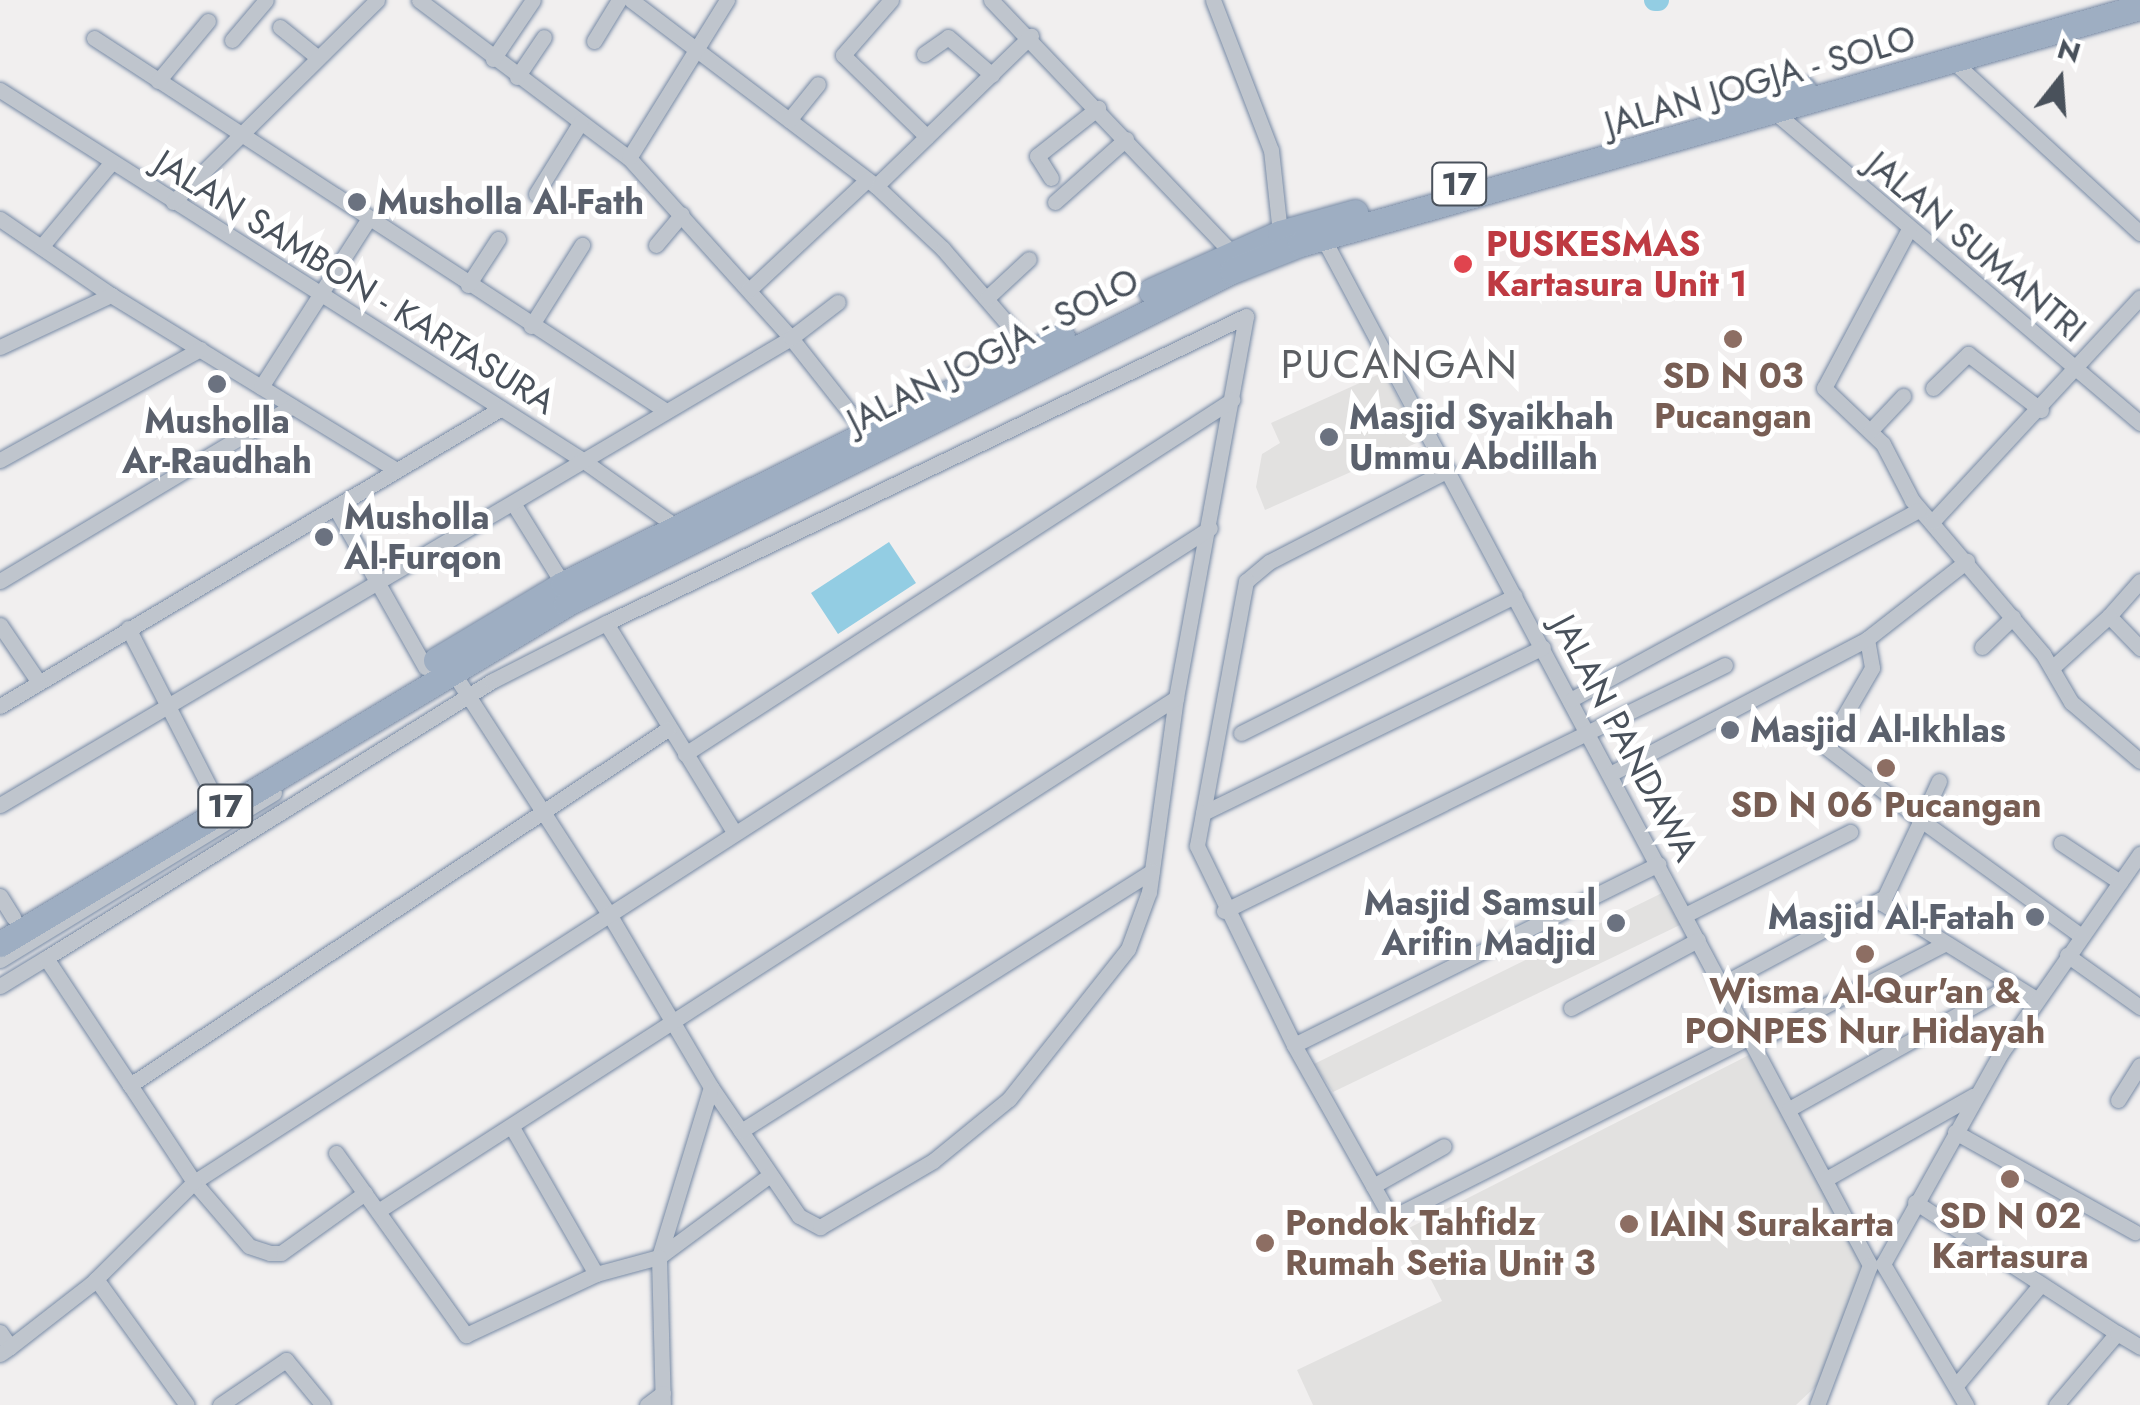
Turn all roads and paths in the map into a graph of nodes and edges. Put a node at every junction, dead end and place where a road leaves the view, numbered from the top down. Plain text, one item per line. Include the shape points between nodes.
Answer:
1 (266, 0) edge
2 (377, 0) edge
3 (418, 0) edge
4 (533, 0) edge
5 (619, 0) edge
6 (631, 0) edge
7 (727, 0) edge
8 (891, 0) edge
9 (1214, 0) edge
10 (1004, 4) edge
11 (2140, 7) edge
12 (2096, 8) edge
13 (208, 22) dead end
14 (280, 27) dead end
15 (544, 36) dead end
16 (1031, 36) junction
17 (94, 38) dead end
18 (232, 40) dead end
19 (594, 41) dead end
20 (694, 49) junction
21 (924, 54) dead end
22 (317, 57) junction
23 (493, 59) junction
24 (1954, 62) junction
25 (992, 75) junction
26 (517, 77) junction
27 (158, 81) junction
28 (818, 84) dead end
29 (0, 90) edge
30 (1098, 108) junction
31 (1777, 114) junction
32 (788, 120) junction
33 (580, 123) junction
34 (236, 136) junction
35 (926, 137) junction
36 (1126, 139) junction
37 (630, 158) junction
38 (111, 163) junction
39 (1531, 174) junction
40 (1050, 178) dead end
41 (872, 183) junction
42 (536, 194) dead end
43 (173, 202) junction
44 (1055, 202) dead end
45 (682, 214) junction
46 (0, 219) edge
47 (368, 220) junction
48 (17, 230) junction
49 (1909, 230) junction
50 (1280, 233) junction
51 (2140, 233) edge
52 (0, 238) edge
53 (1323, 238) junction
54 (498, 239) dead end
55 (582, 245) dead end
56 (656, 245) dead end
57 (41, 247) junction
58 (1030, 259) dead end
59 (1232, 262) junction
60 (468, 285) junction
61 (749, 290) junction
62 (321, 294) junction
63 (111, 296) junction
64 (2140, 297) edge
65 (987, 298) junction
66 (838, 302) dead end
67 (531, 326) junction
68 (792, 338) junction
69 (0, 347) edge
70 (200, 349) junction
71 (1032, 352) junction
72 (2078, 370) junction
73 (261, 387) junction
74 (1933, 388) dead end
75 (1902, 396) dead end
76 (1232, 400) junction
77 (292, 406) junction
78 (500, 410) junction
79 (666, 410) junction
80 (2041, 410) junction
81 (2140, 422) edge
82 (1872, 430) junction
83 (873, 441) junction
84 (581, 459) junction
85 (0, 460) edge
86 (398, 470) junction
87 (1448, 470) junction
88 (513, 502) junction
89 (334, 508) junction
90 (1919, 510) junction
91 (1932, 522) junction
92 (1210, 528) junction
93 (683, 534) junction
94 (1967, 561) junction
95 (377, 580) junction
96 (0, 581) edge
97 (2140, 581) edge
98 (563, 584) junction
99 (1515, 596) junction
100 (2109, 616) junction
101 (2013, 617) junction
102 (606, 622) junction
103 (0, 625) edge
104 (128, 628) junction
105 (1867, 639) junction
106 (1543, 647) junction
107 (1982, 647) dead end
108 (2140, 648) edge
109 (1724, 665) dead end
110 (2053, 667) junction
111 (444, 668) junction
112 (38, 681) junction
113 (467, 698) junction
114 (1176, 698) junction
115 (414, 699) junction
116 (1572, 700) junction
117 (168, 705) junction
118 (0, 706) edge
119 (668, 729) junction
120 (1241, 733) dead end
121 (1590, 733) junction
122 (685, 754) junction
123 (2140, 761) edge
124 (1612, 773) junction
125 (1939, 781) dead end
126 (212, 794) junction
127 (0, 805) edge
128 (539, 813) junction
129 (1203, 813) junction
130 (1921, 820) junction
131 (734, 832) junction
132 (1850, 832) dead end
133 (2061, 844) dead end
134 (2139, 858) edge
135 (1659, 864) junction
136 (1152, 871) junction
137 (2120, 882) junction
138 (1881, 899) junction
139 (1224, 911) junction
140 (4, 913) edge
141 (610, 914) junction
142 (1686, 916) junction
143 (2080, 936) junction
144 (1698, 940) junction
145 (0, 944) edge
146 (1944, 944) junction
147 (2067, 955) junction
148 (46, 958) junction
149 (0, 960) edge
150 (1722, 984) junction
151 (2011, 985) junction
152 (0, 986) edge
153 (2036, 999) junction
154 (2140, 1007) edge
155 (1571, 1008) dead end
156 (672, 1017) junction
157 (1751, 1040) junction
158 (1294, 1045) junction
159 (2140, 1064) edge
160 (130, 1085) junction
161 (711, 1087) junction
162 (1977, 1094) junction
163 (2118, 1100) dead end
164 (1789, 1109) junction
165 (512, 1128) junction
166 (741, 1131) junction
167 (1955, 1132) junction
168 (1444, 1146) dead end
169 (336, 1153) dead end
170 (770, 1175) junction
171 (1826, 1179) junction
172 (194, 1182) junction
173 (1372, 1186) junction
174 (364, 1194) junction
175 (1916, 1202) junction
176 (378, 1212) junction
177 (2135, 1232) dead end
178 (659, 1258) junction
179 (1877, 1266) junction
180 (596, 1274) junction
181 (96, 1279) junction
182 (2041, 1284) junction
183 (0, 1332) edge
184 (2117, 1333) junction
185 (2139, 1346) edge
186 (5, 1350) edge
187 (1958, 1383) junction
188 (663, 1399) edge
189 (187, 1405) edge
190 (220, 1405) edge
191 (323, 1405) edge
192 (646, 1405) edge
193 (1818, 1405) edge
194 (1966, 1405) edge
195 (2056, 1405) edge

1 - 18 street
2 - 22 street
3 - 23 street
4 - 23 street
5 - 19 street
6 - 20 street
7 - 20 street
8 - 35 street via 843,54
9 - 50 street via 1271,150
10 - 16 street
11 - 12 highway, 17
12 - 24 highway, JALAN JOGJA - SOLO / 17
12 - 39 highway, JALAN JOGJA - SOLO / 17
13 - 27 street
14 - 22 street
15 - 26 street
16 - 25 street
16 - 30 street
17 - 27 street
20 - 32 street
20 - 37 street
21 - 25 street via 946,36
22 - 34 street
23 - 26 street
24 - 31 highway, JALAN JOGJA - SOLO / 17
24 - 51 street
25 - 35 street
26 - 33 street
27 - 34 street
28 - 32 street
29 - 38 street, JALAN SAMBON - KARTASURA
30 - 36 street
30 - 40 street via 1038,156
31 - 39 highway, JALAN JOGJA - SOLO / 17
31 - 49 street, JALAN SUMANTRI
32 - 41 street
33 - 37 street
33 - 42 street
34 - 43 street
34 - 47 street
35 - 41 street
36 - 44 street
36 - 59 street
37 - 45 street
38 - 43 street, JALAN SAMBON - KARTASURA
38 - 57 street
39 - 50 highway, JALAN JOGJA - SOLO / 17
39 - 53 highway, JALAN JOGJA - SOLO / 17
41 - 61 street
41 - 65 street
43 - 62 street, JALAN SAMBON - KARTASURA
45 - 56 street
45 - 61 street
46 - 48 street
47 - 60 street
47 - 62 street
48 - 52 street
48 - 57 street
49 - 72 street, JALAN SUMANTRI
49 - 82 street via 1823,382
50 - 59 highway, JALAN JOGJA - SOLO / 17
53 - 59 highway, JALAN JOGJA - SOLO / 17
53 - 87 street, JALAN PANDAWA
54 - 60 street
55 - 67 street
57 - 63 street
58 - 65 street
59 - 71 highway, JALAN JOGJA - SOLO / 17
59 - 83 highway, JALAN JOGJA - SOLO / 17
59 - 111 street via 1215,290
60 - 67 street
61 - 68 street
62 - 73 street
62 - 78 street, JALAN SAMBON - KARTASURA
63 - 69 street
63 - 70 street
64 - 72 street
65 - 71 street
66 - 68 street
67 - 79 street
68 - 79 street
68 - 83 street
70 - 73 street
70 - 85 street
71 - 83 highway, JALAN JOGJA - SOLO / 17
72 - 80 street
72 - 81 street, JALAN SUMANTRI
73 - 77 street
74 - 80 street via 1968,354
75 - 82 street
76 - 92 street
76 - 102 street via 1242,314
76 - 122 street
77 - 86 street
77 - 96 street
78 - 84 street, JALAN SAMBON - KARTASURA
78 - 86 street
79 - 84 street
80 - 91 street
82 - 90 street
83 - 93 highway, JALAN JOGJA - SOLO / 17
84 - 88 street
84 - 93 street, JALAN SAMBON - KARTASURA
86 - 89 street
87 - 99 street, JALAN PANDAWA
87 - 129 street via 1248,576
88 - 95 street
88 - 98 street
89 - 95 street
89 - 104 street
90 - 91 street
90 - 116 street
91 - 94 street
92 - 114 street
92 - 131 street
93 - 98 highway, JALAN JOGJA - SOLO / 17
93 - 111 highway, JALAN JOGJA - SOLO / 17
94 - 101 street
94 - 105 street
95 - 111 street
95 - 117 street
97 - 100 street
98 - 111 highway, JALAN JOGJA - SOLO / 17
99 - 106 street, JALAN PANDAWA
99 - 120 street
100 - 108 street
100 - 110 street
101 - 107 street
101 - 110 street
102 - 113 street
102 - 119 street
103 - 112 street
104 - 112 street
104 - 117 street
105 - 124 street
105 - 130 street via 1872,668 1827,749
106 - 116 street, JALAN PANDAWA
106 - 129 street
109 - 121 street
110 - 123 street via 2071,702
111 - 113 street
111 - 115 highway, JALAN JOGJA - SOLO / 17
111 - 126 highway, JALAN JOGJA - SOLO / 17
112 - 118 street
113 - 128 street
113 - 148 street
114 - 136 street
114 - 156 street
115 - 145 highway, JALAN JOGJA - SOLO / 17
115 - 149 street
116 - 121 street, JALAN PANDAWA
117 - 126 street
117 - 127 street
119 - 122 street
119 - 128 street
121 - 124 street, JALAN PANDAWA
121 - 139 street
122 - 131 street
124 - 135 street, JALAN PANDAWA
125 - 130 street
126 - 140 highway, JALAN JOGJA - SOLO / 17
128 - 141 street
128 - 160 street
129 - 139 street via 1198,851
130 - 138 street
130 - 143 street
131 - 141 street
132 - 142 street
133 - 137 street
134 - 137 street
135 - 142 street, JALAN PANDAWA
135 - 158 street
136 - 166 street
136 - 170 street via 1128,949 1017,1092 933,1161 820,1227 804,1222
137 - 143 street
138 - 146 street
138 - 150 street
139 - 158 street
141 - 156 street
141 - 172 street
142 - 144 street, JALAN PANDAWA
143 - 147 street
144 - 150 street, JALAN PANDAWA
144 - 155 street
146 - 151 street
146 - 157 street
147 - 153 street
147 - 154 street
148 - 152 street
148 - 160 street
150 - 157 street, JALAN PANDAWA
151 - 153 street
151 - 164 street
153 - 162 street
156 - 161 street
156 - 165 street
157 - 164 street, JALAN PANDAWA
157 - 173 street via 1390,1218
158 - 173 street
159 - 163 street
160 - 172 street
161 - 166 street
161 - 178 street
162 - 167 street
162 - 171 street
164 - 171 street, JALAN PANDAWA
165 - 176 street
165 - 180 street
166 - 170 street
167 - 175 street
167 - 177 street
168 - 173 street
169 - 174 street
170 - 178 street
171 - 179 street, JALAN PANDAWA
172 - 174 street via 249,1246 270,1253 281,1252
172 - 181 street
174 - 176 street
175 - 179 street
175 - 182 street
176 - 180 street via 466,1335
178 - 180 street
178 - 188 street
179 - 187 street, JALAN PANDAWA
179 - 193 street
181 - 186 street
181 - 189 street
182 - 184 street
182 - 187 street
183 - 186 street
184 - 185 street
184 - 195 street
187 - 194 street, JALAN PANDAWA
188 - 192 street
190 - 191 street via 276,1360 286,1360

